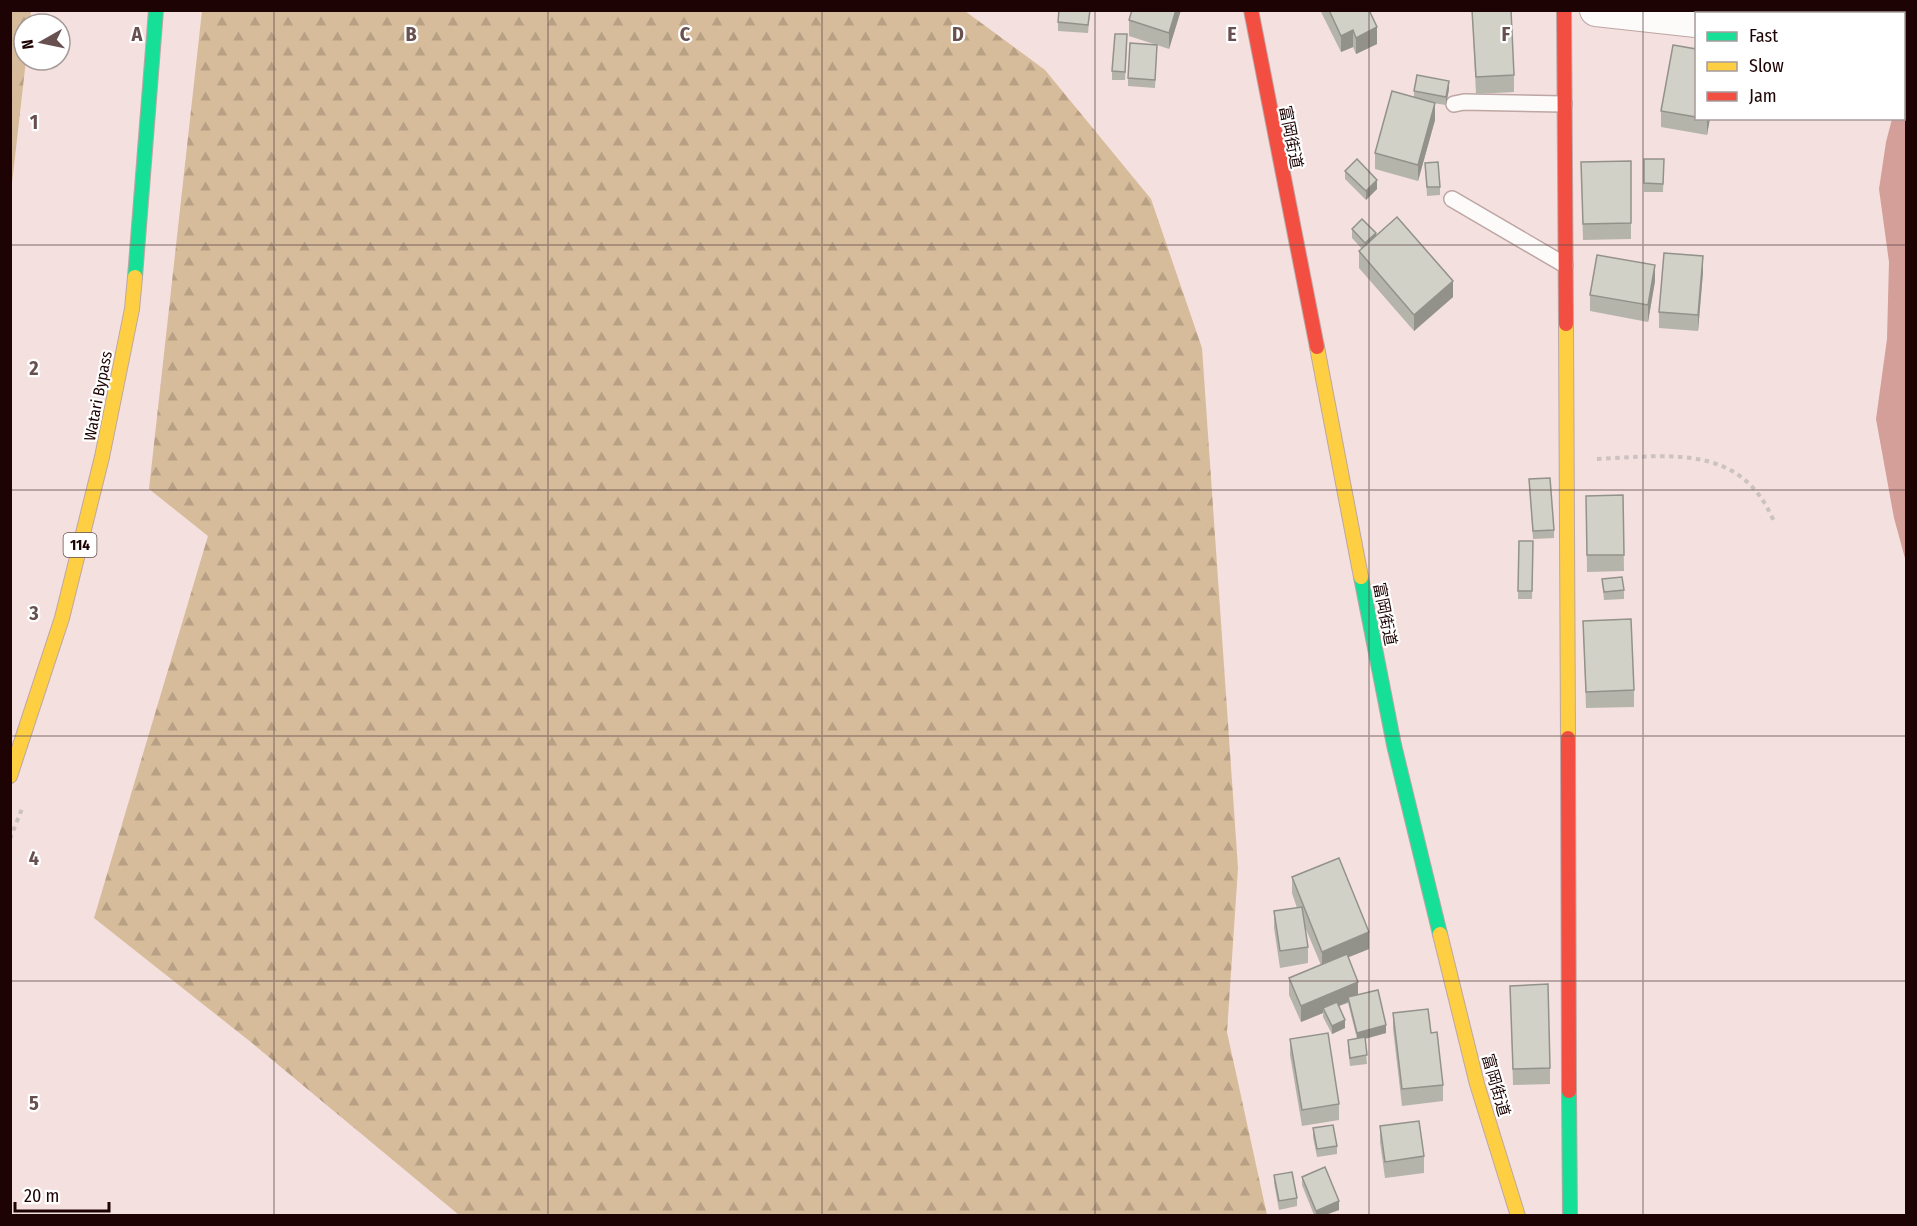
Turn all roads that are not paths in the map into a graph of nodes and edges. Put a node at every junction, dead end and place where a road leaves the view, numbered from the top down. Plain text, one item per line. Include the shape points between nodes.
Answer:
1 (156, 10) edge
2 (1251, 10) edge
3 (1563, 10) edge
4 (1596, 10) edge
5 (1695, 21) edge
6 (1454, 104) dead end
7 (1564, 104) junction
8 (1452, 199) dead end
9 (1565, 265) junction
10 (10, 776) edge
11 (1518, 1215) edge
12 (1570, 1215) edge

1 - 10 main road, Watari Bypass / 114 via 132,309 102,457 62,618
2 - 11 main road, 富岡街道 via 1394,745 1477,1084
3 - 7 main road
4 - 5 street
6 - 7 lane
7 - 9 main road
8 - 9 lane
9 - 12 main road

